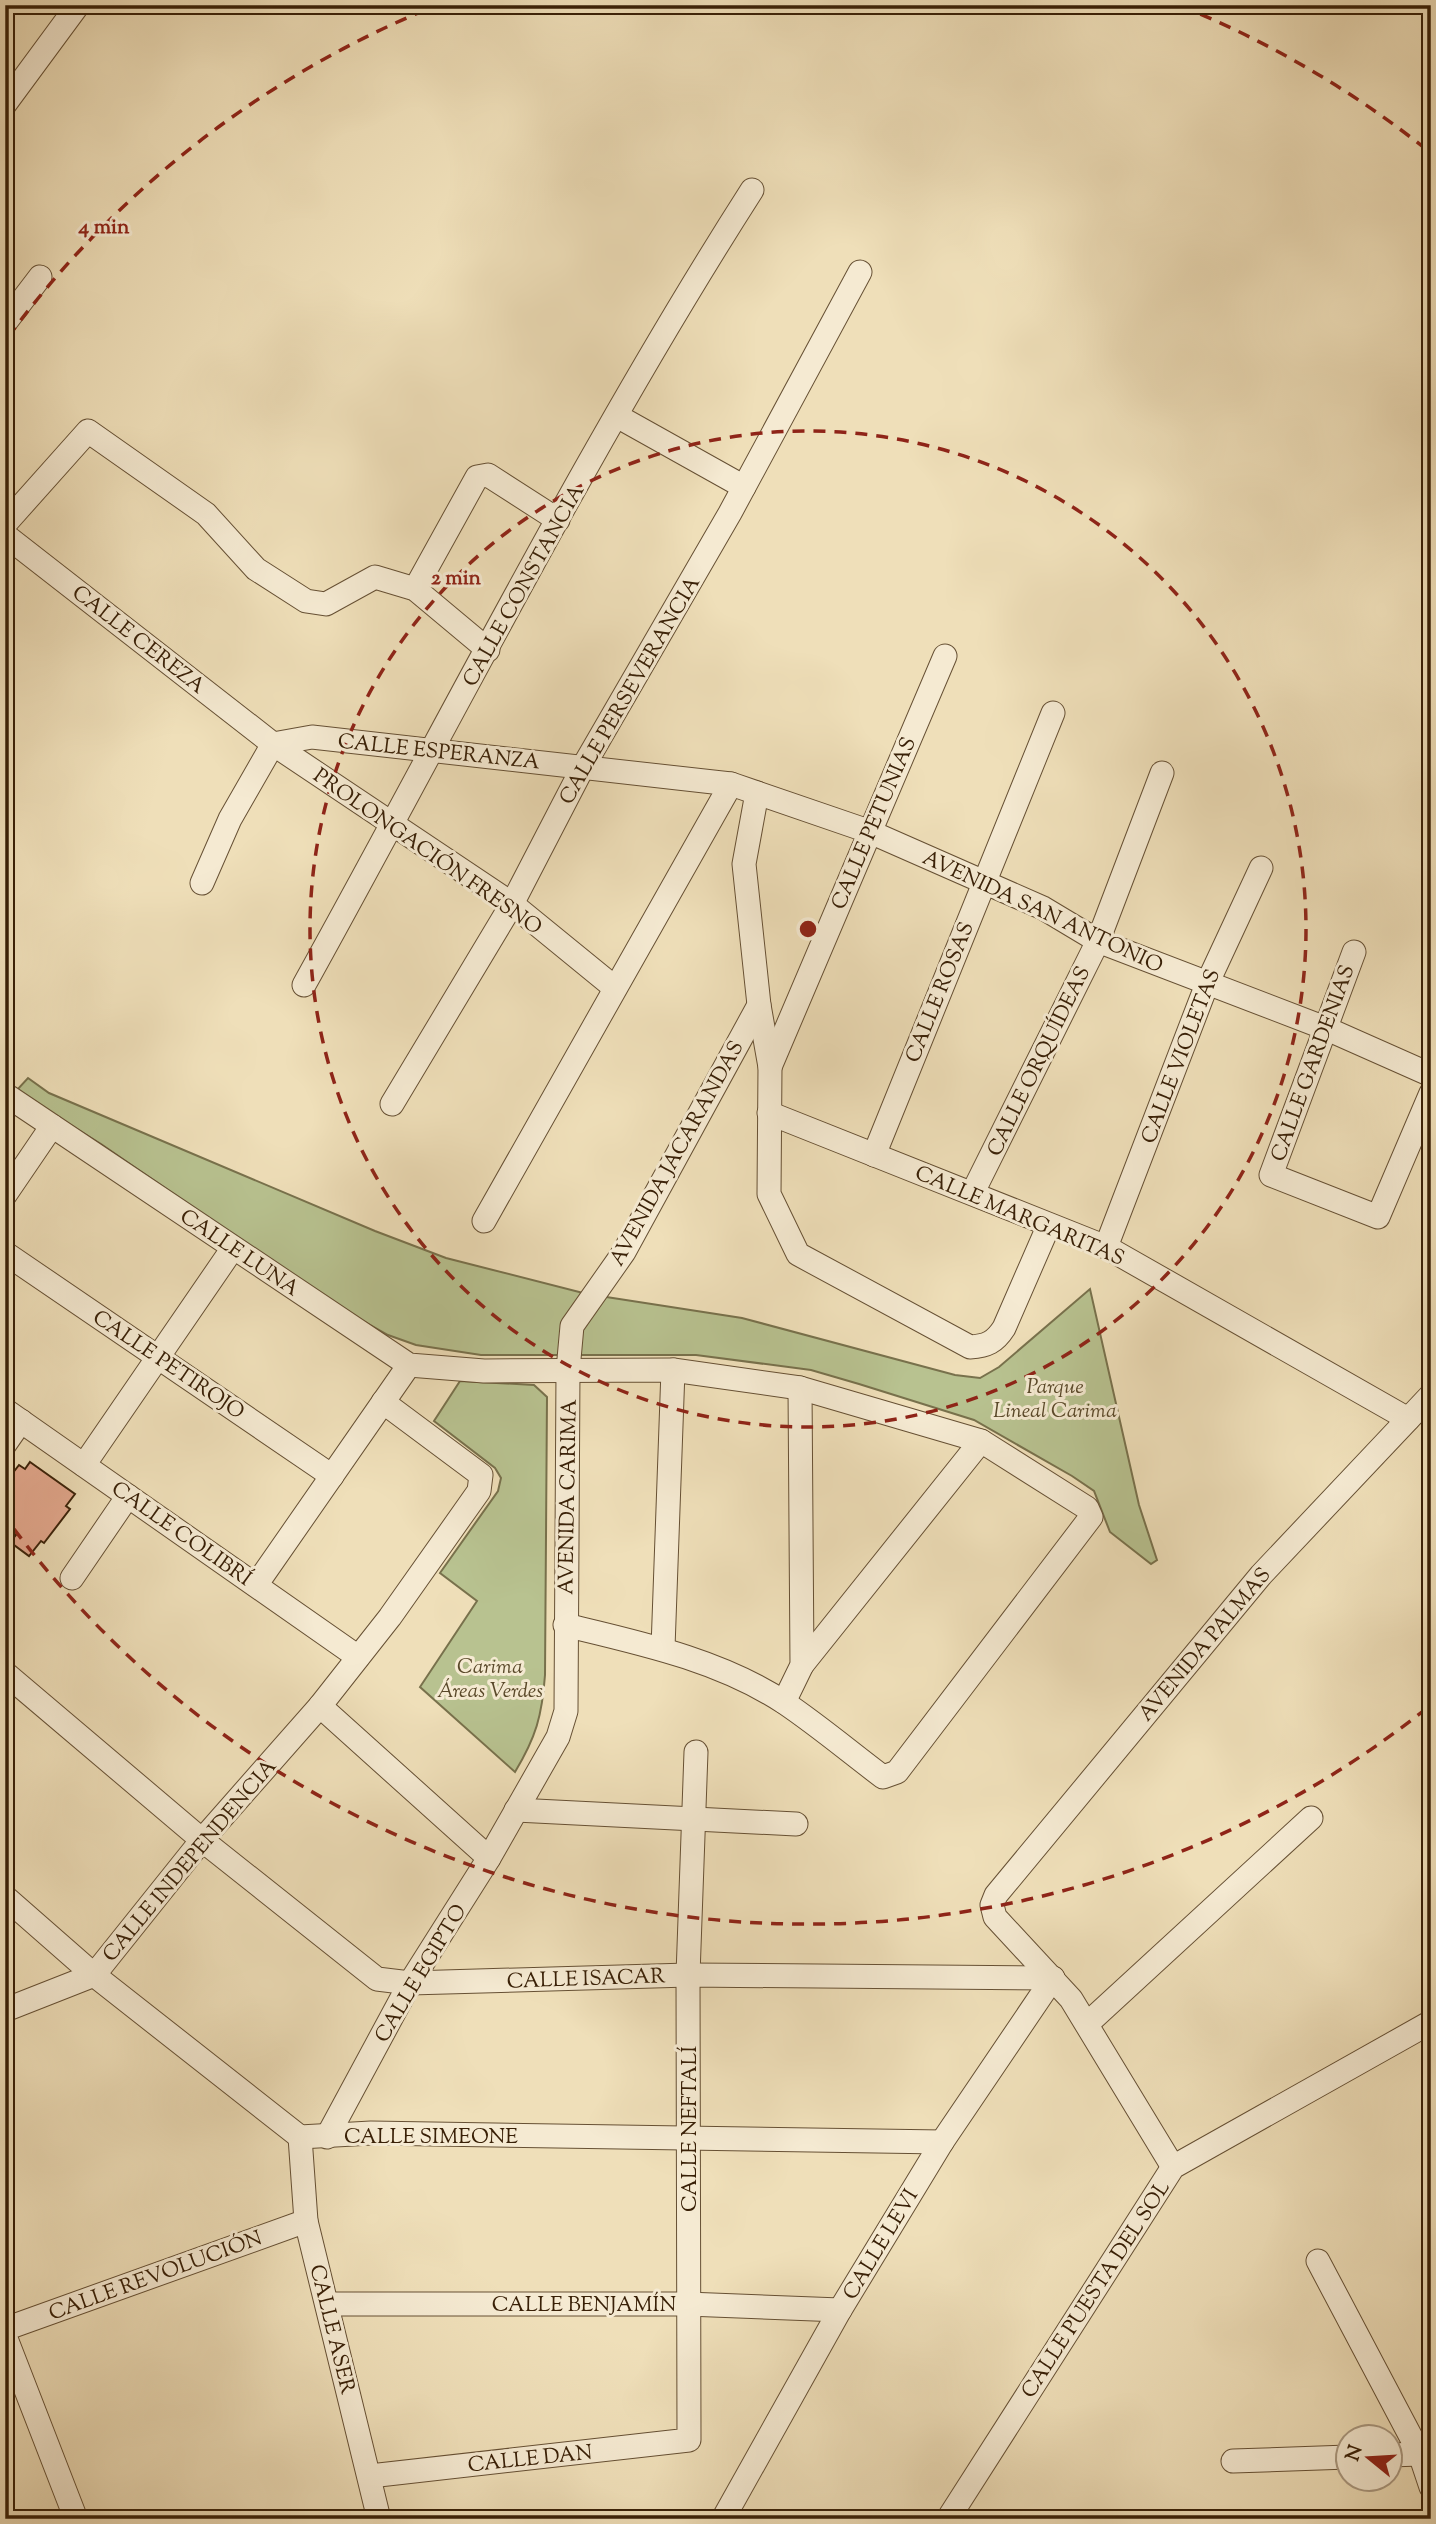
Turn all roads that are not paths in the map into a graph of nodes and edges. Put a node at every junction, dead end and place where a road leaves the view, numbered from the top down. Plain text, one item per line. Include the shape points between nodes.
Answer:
1 (78, 5) edge
2 (5, 104) edge
3 (752, 190) dead end
4 (860, 272) dead end
5 (40, 277) dead end
6 (5, 323) edge
7 (617, 416) junction
8 (744, 488) junction
9 (558, 520) junction
10 (5, 524) edge
11 (5, 534) edge
12 (415, 589) junction
13 (488, 650) junction
14 (945, 656) dead end
15 (1053, 713) dead end
16 (273, 744) junction
17 (430, 752) junction
18 (583, 767) junction
19 (1162, 773) dead end
20 (731, 784) junction
21 (757, 793) junction
22 (392, 826) junction
23 (868, 831) junction
24 (1261, 868) dead end
25 (983, 882) junction
26 (202, 883) dead end
27 (512, 904) junction
28 (1098, 941) junction
29 (1354, 952) dead end
30 (1207, 984) junction
31 (304, 985) dead end
32 (615, 988) junction
33 (759, 1005) junction
34 (1325, 1028) junction
35 (770, 1067) junction
36 (1431, 1074) edge
37 (1431, 1093) edge
38 (9, 1097) dead end
39 (392, 1104) dead end
40 (769, 1113) junction
41 (52, 1126) junction
42 (874, 1155) junction
43 (973, 1192) junction
44 (5, 1195) edge
45 (484, 1222) dead end
46 (1048, 1227) junction
47 (1106, 1247) junction
48 (233, 1248) junction
49 (5, 1253) edge
50 (158, 1357) junction
51 (409, 1365) junction
52 (568, 1370) junction
53 (673, 1370) junction
54 (800, 1388) junction
55 (1431, 1395) edge
56 (383, 1402) junction
57 (13, 1416) edge
58 (1408, 1419) junction
59 (981, 1441) junction
60 (5, 1444) edge
61 (84, 1465) junction
62 (332, 1476) junction
63 (128, 1496) junction
64 (72, 1578) dead end
65 (256, 1586) junction
66 (565, 1625) junction
67 (663, 1648) junction
68 (358, 1657) junction
69 (802, 1665) junction
70 (5, 1673) edge
71 (784, 1702) junction
72 (320, 1706) junction
73 (695, 1752) dead end
74 (516, 1810) junction
75 (1311, 1818) dead end
76 (691, 1819) junction
77 (796, 1824) dead end
78 (202, 1840) junction
79 (489, 1858) junction
80 (5, 1897) edge
81 (94, 1975) junction
82 (688, 1975) junction
83 (1053, 1978) junction
84 (410, 1983) junction
85 (5, 2010) edge
86 (1431, 2022) edge
87 (1087, 2024) junction
88 (300, 2137) junction
89 (327, 2137) junction
90 (691, 2140) junction
91 (942, 2143) junction
92 (1173, 2167) junction
93 (306, 2221) junction
94 (1318, 2261) dead end
95 (328, 2304) junction
96 (687, 2304) junction
97 (840, 2310) junction
98 (5, 2329) edge
99 (5, 2336) edge
100 (690, 2440) joint
101 (1420, 2454) junction
102 (1404, 2455) edge
103 (1334, 2458) edge
104 (1233, 2461) dead end
105 (370, 2476) junction
106 (1431, 2487) edge
107 (76, 2519) edge
108 (379, 2519) edge
109 (723, 2519) edge
110 (948, 2519) edge

1 - 2 street
3 - 7 street, CALLE CONSTANCIA via 685,295
4 - 8 street, CALLE PERSEVERANCIA
5 - 6 street
7 - 8 street
7 - 9 street, CALLE CONSTANCIA
8 - 18 street, CALLE PERSEVERANCIA
9 - 12 street via 488,475 477,477
9 - 13 street, CALLE CONSTANCIA
10 - 12 street via 88,431 206,514 256,569 306,601 326,604 375,576
11 - 16 street, CALLE CEREZA
12 - 13 street
13 - 17 street, CALLE CONSTANCIA
14 - 23 street, CALLE PETUNIAS
15 - 25 street, CALLE ROSAS
16 - 17 street, CALLE ESPERANZA via 312,737
16 - 22 street, PROLONGACIÓN FRESNO
16 - 26 street via 230,819
17 - 18 street, CALLE ESPERANZA
17 - 22 street, CALLE CONSTANCIA
18 - 20 street, CALLE ESPERANZA
18 - 27 street, CALLE PERSEVERANCIA
19 - 28 street, CALLE ORQUÍDEAS
20 - 21 street, AVENIDA SAN ANTONIO
20 - 32 street
21 - 23 street, AVENIDA SAN ANTONIO
21 - 33 street via 744,864
22 - 27 street, PROLONGACIÓN FRESNO
22 - 31 street, CALLE CONSTANCIA
23 - 25 street, AVENIDA SAN ANTONIO
23 - 35 street, CALLE PETUNIAS
24 - 30 street, CALLE VIOLETAS
25 - 28 street, AVENIDA SAN ANTONIO via 1042,908
25 - 42 street, CALLE ROSAS
27 - 32 street, PROLONGACIÓN FRESNO
27 - 39 street, CALLE PERSEVERANCIA
28 - 30 street, AVENIDA SAN ANTONIO
28 - 43 street, CALLE ORQUÍDEAS
29 - 34 street, CALLE GARDENIAS
30 - 34 street, AVENIDA SAN ANTONIO
30 - 47 street, CALLE VIOLETAS
32 - 45 street
33 - 35 street
33 - 52 street, AVENIDA JACARANDAS via 624,1252 572,1326
34 - 36 street, AVENIDA SAN ANTONIO
34 - 37 street, CALLE GARDENIAS via 1271,1175 1378,1217
35 - 40 street
38 - 41 street, CALLE LUNA
40 - 42 street, CALLE MARGARITAS
40 - 46 street via 769,1194 798,1254 970,1347 995,1341
41 - 44 street
41 - 48 street, CALLE LUNA
42 - 43 street, CALLE MARGARITAS
43 - 46 street, CALLE MARGARITAS
46 - 47 street, CALLE MARGARITAS
47 - 58 street, CALLE MARGARITAS
48 - 50 street
48 - 51 street, CALLE LUNA
49 - 50 street, CALLE PETIROJO
50 - 61 street
50 - 62 street, CALLE PETIROJO
51 - 52 street, CALLE LUNA via 484,1371
51 - 56 street
52 - 53 street, CALLE LUNA
52 - 66 street, AVENIDA CARIMA
53 - 54 street, CALLE LUNA
53 - 67 street
54 - 59 street, CALLE LUNA
54 - 69 street
55 - 58 street, AVENIDA PALMAS
56 - 62 street
56 - 68 street, CALLE INDEPENDENCIA via 481,1475 482,1483
57 - 60 street
57 - 61 street, CALLE COLIBRÍ
58 - 83 street, AVENIDA PALMAS via 1261,1575 996,1895 992,1905 995,1917
59 - 69 street
59 - 71 street, CALLE LUNA via 1087,1508 1091,1517 1084,1527 897,1772 883,1777
61 - 63 street, CALLE COLIBRÍ
62 - 65 street
63 - 64 street
63 - 65 street, CALLE COLIBRÍ
65 - 68 street, CALLE COLIBRÍ
66 - 67 street
66 - 74 street, AVENIDA CARIMA via 566,1711 558,1737
67 - 71 street
68 - 72 street, CALLE INDEPENDENCIA
69 - 71 street
70 - 78 street, CALLE ISACAR
72 - 78 street, CALLE INDEPENDENCIA
72 - 79 street
73 - 76 street, CALLE NEFTALÍ
74 - 76 street
74 - 79 street, CALLE EGIPTO
75 - 87 street
76 - 77 street
76 - 82 street, CALLE NEFTALÍ
78 - 81 street, CALLE INDEPENDENCIA
78 - 84 street, CALLE ISACAR via 377,1979
79 - 84 street, CALLE EGIPTO
80 - 81 street
81 - 85 street, CALLE INDEPENDENCIA
81 - 88 street
82 - 83 street, CALLE ISACAR
82 - 84 street, CALLE ISACAR
82 - 90 street, CALLE NEFTALÍ
83 - 87 street
83 - 91 street, CALLE LEVI
84 - 89 street, CALLE EGIPTO
86 - 92 street, CALLE PUESTA DEL SOL
87 - 92 street
88 - 89 street, CALLE SIMEONE
88 - 93 street, CALLE ASER
89 - 90 street, CALLE SIMEONE via 371,2133
90 - 91 street, CALLE SIMEONE
90 - 96 street, CALLE NEFTALÍ
91 - 97 street, CALLE LEVI
92 - 110 street, CALLE PUESTA DEL SOL
93 - 95 street, CALLE ASER
93 - 98 street, CALLE REVOLUCIÓN
94 - 101 street
95 - 96 street, CALLE BENJAMÍN
95 - 105 street, CALLE ASER
96 - 97 street, CALLE BENJAMÍN
96 - 100 street, CALLE NEFTALÍ
97 - 109 street, CALLE LEVI
99 - 107 street
100 - 105 street, CALLE DAN
101 - 102 street
101 - 106 street
103 - 104 street
105 - 108 street, CALLE ASER

